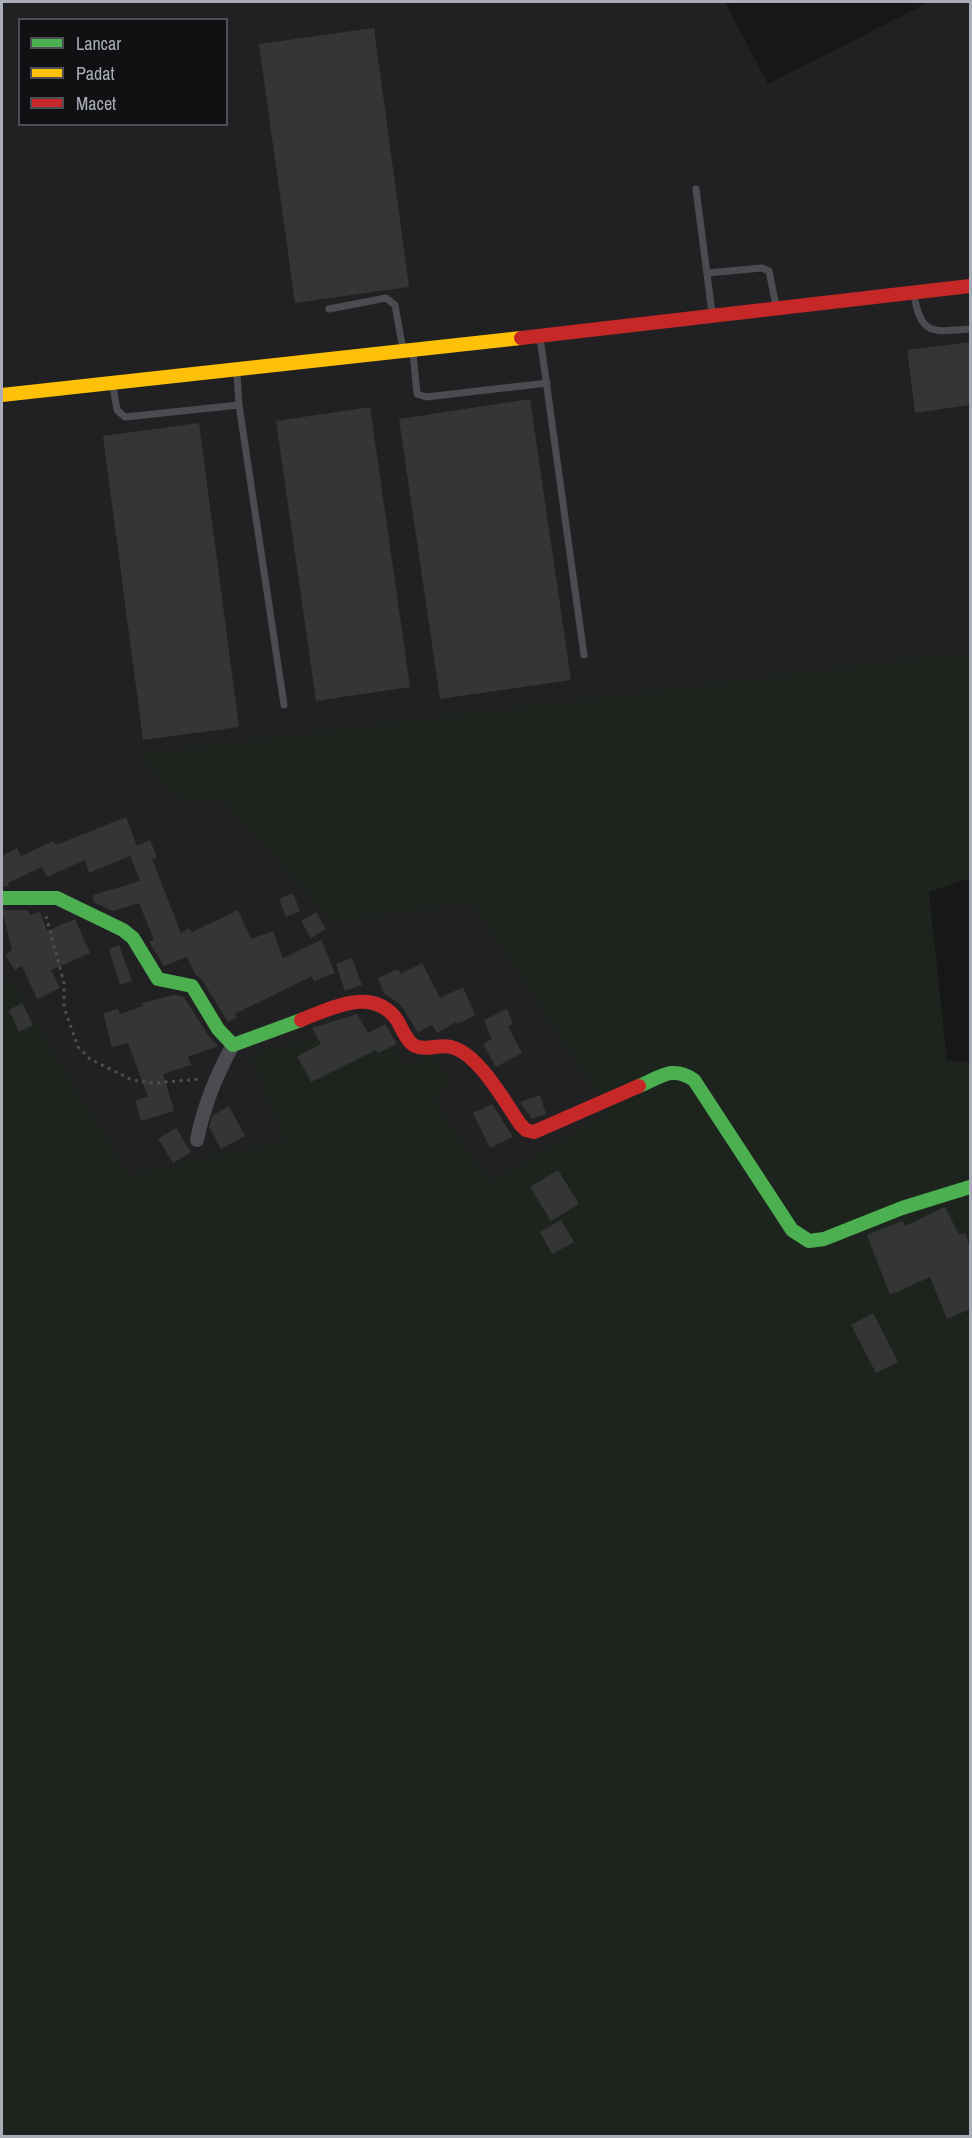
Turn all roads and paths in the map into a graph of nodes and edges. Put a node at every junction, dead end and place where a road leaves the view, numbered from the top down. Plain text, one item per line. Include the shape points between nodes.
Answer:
1 (696, 189) dead end
2 (707, 273) junction
3 (970, 286) edge
4 (913, 292) junction
5 (776, 308) junction
6 (329, 309) dead end
7 (712, 316) junction
8 (970, 329) edge
9 (540, 335) junction
10 (408, 351) junction
11 (237, 370) junction
12 (547, 383) junction
13 (112, 384) junction
14 (2, 395) edge
15 (239, 405) junction
16 (584, 655) dead end
17 (284, 705) dead end
18 (2, 898) edge
19 (40, 898) junction
20 (233, 1044) junction
21 (215, 1077) junction
22 (197, 1140) dead end
23 (970, 1187) edge

1 - 2 lane
2 - 5 lane via 762,268 769,271
2 - 7 lane
3 - 4 street
4 - 5 street
4 - 8 lane via 918,316 925,326 937,331
5 - 7 street
6 - 10 lane via 392,300
7 - 9 street
9 - 10 street
9 - 12 lane
10 - 11 street
10 - 12 lane via 417,394 426,397
11 - 13 street
11 - 15 lane
12 - 16 lane
13 - 14 street
13 - 15 lane via 117,410 125,417
15 - 17 lane
18 - 19 street
19 - 20 street via 67,901 123,930 144,952 158,979 192,986 218,1029
19 - 21 path via 64,982 64,1007 78,1047 90,1059 132,1080 153,1083
20 - 21 street
20 - 23 street via 343,1004 377,1001 394,1014 415,1046 455,1048 486,1074 520,1124 534,1132 674,1071 682,1072 694,1080 792,1230 808,1240 824,1239 902,1208
21 - 22 street

